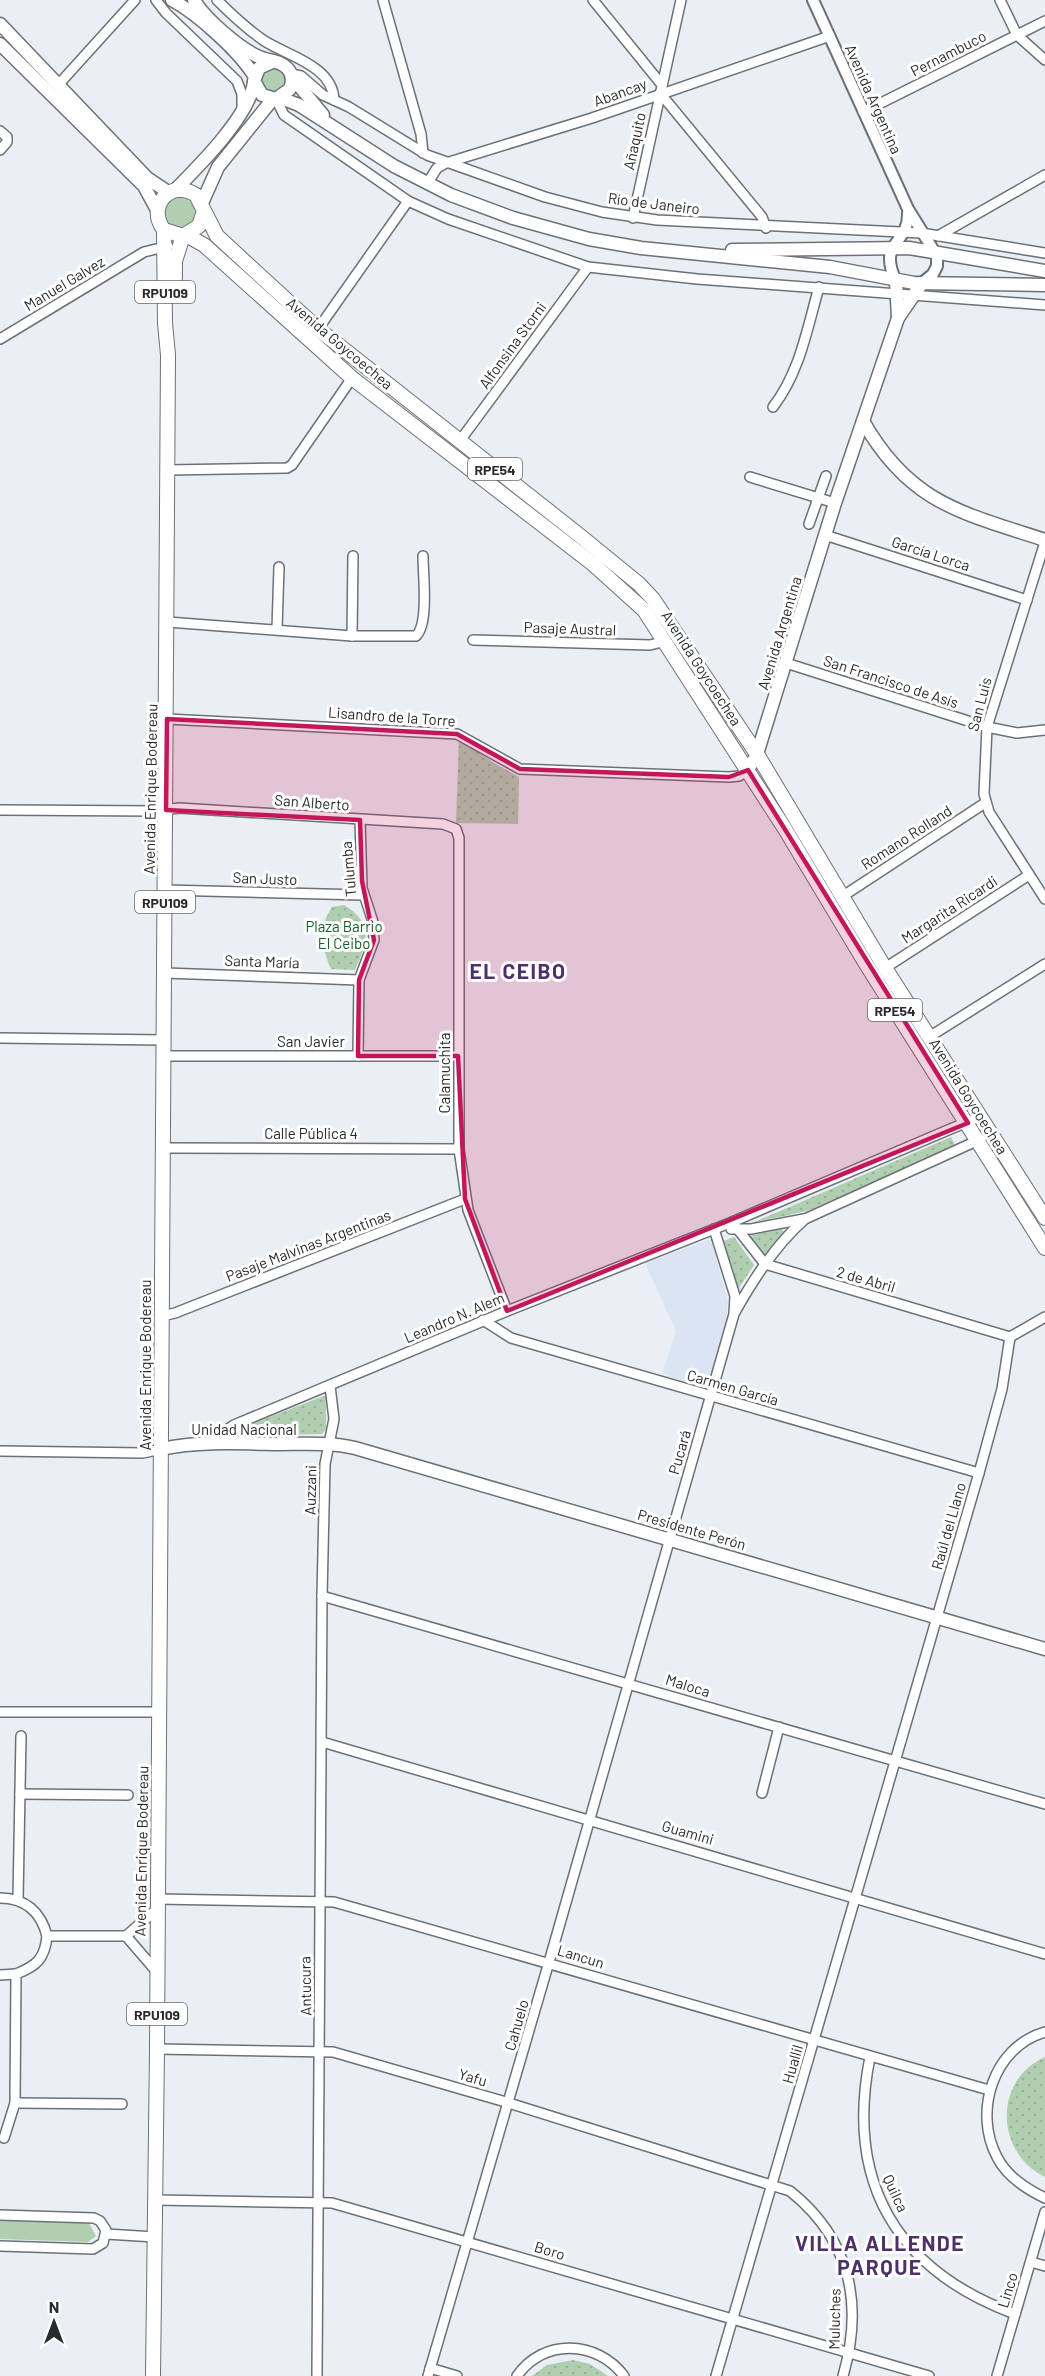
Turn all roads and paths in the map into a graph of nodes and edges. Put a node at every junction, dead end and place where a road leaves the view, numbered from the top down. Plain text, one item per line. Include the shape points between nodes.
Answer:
1 (135, 0) edge
2 (156, 0) edge
3 (172, 0) edge
4 (194, 0) edge
5 (217, 0) edge
6 (383, 0) edge
7 (593, 0) edge
8 (681, 0) edge
9 (813, 0) edge
10 (1000, 0) edge
11 (1045, 21) edge
12 (0, 24) edge
13 (1017, 35) junction
14 (830, 36) junction
15 (0, 44) edge
16 (1045, 60) edge
17 (272, 62) junction
18 (292, 75) junction
19 (254, 79) junction
20 (59, 84) junction
21 (661, 89) junction
22 (276, 99) junction
23 (334, 100) junction
24 (242, 110) junction
25 (863, 112) junction
26 (0, 130) edge
27 (339, 130) junction
28 (0, 150) edge
29 (423, 153) junction
30 (446, 163) junction
31 (1045, 175) edge
32 (427, 184) junction
33 (172, 191) junction
34 (408, 201) junction
35 (908, 209) junction
36 (157, 210) junction
37 (203, 216) junction
38 (633, 218) junction
39 (766, 228) junction
40 (163, 229) junction
41 (903, 232) junction
42 (921, 233) junction
43 (938, 236) junction
44 (178, 241) junction
45 (892, 247) junction
46 (641, 248) junction
47 (934, 250) junction
48 (144, 252) junction
49 (1045, 253) edge
50 (588, 267) junction
51 (1045, 271) edge
52 (922, 283) junction
53 (1045, 285) edge
54 (819, 287) junction
55 (897, 287) junction
56 (913, 294) junction
57 (1045, 305) edge
58 (897, 318) junction
59 (318, 329) junction
60 (0, 339) edge
61 (352, 378) junction
62 (773, 407) dead end
63 (863, 421) junction
64 (459, 442) junction
65 (168, 470) junction
66 (826, 476) dead end
67 (750, 477) dead end
68 (818, 498) junction
69 (835, 503) junction
70 (809, 524) dead end
71 (825, 535) junction
72 (1045, 541) edge
73 (353, 556) dead end
74 (423, 556) dead end
75 (279, 567) dead end
76 (1027, 600) junction
77 (168, 622) junction
78 (277, 629) junction
79 (352, 636) junction
80 (473, 640) dead end
81 (666, 641) junction
82 (786, 663) junction
83 (167, 719) junction
84 (987, 727) junction
85 (1045, 730) edge
86 (757, 754) junction
87 (748, 770) junction
88 (985, 802) junction
89 (0, 810) edge
90 (166, 810) junction
91 (360, 820) junction
92 (456, 829) joint
93 (1029, 875) junction
94 (165, 890) junction
95 (363, 896) junction
96 (843, 896) junction
97 (1045, 899) edge
98 (1045, 964) edge
99 (885, 968) junction
100 (165, 973) junction
101 (359, 980) junction
102 (929, 1037) junction
103 (0, 1038) edge
104 (164, 1040) junction
105 (164, 1056) junction
106 (358, 1056) junction
107 (458, 1056) junction
108 (981, 1116) junction
109 (968, 1123) junction
110 (952, 1129) junction
111 (993, 1134) junction
112 (978, 1140) junction
113 (163, 1148) junction
114 (962, 1148) junction
115 (459, 1149) junction
116 (465, 1199) junction
117 (1045, 1218) edge
118 (805, 1219) junction
119 (734, 1226) junction
120 (714, 1229) junction
121 (1045, 1248) edge
122 (765, 1264) junction
123 (507, 1311) junction
124 (734, 1314) junction
125 (162, 1316) junction
126 (1045, 1317) edge
127 (483, 1320) junction
128 (1010, 1337) junction
129 (330, 1386) junction
130 (711, 1397) junction
131 (215, 1444) junction
132 (329, 1444) junction
133 (161, 1449) junction
134 (0, 1451) edge
135 (979, 1473) junction
136 (670, 1538) junction
137 (322, 1596) junction
138 (937, 1618) junction
139 (1045, 1649) edge
140 (629, 1682) junction
141 (0, 1712) edge
142 (159, 1712) junction
143 (779, 1727) junction
144 (21, 1736) dead end
145 (322, 1742) junction
146 (895, 1759) junction
147 (762, 1793) dead end
148 (20, 1794) junction
149 (128, 1795) dead end
150 (1045, 1804) edge
151 (590, 1820) junction
152 (855, 1897) junction
153 (0, 1898) edge
154 (18, 1900) junction
155 (319, 1900) junction
156 (158, 1904) junction
157 (47, 1936) junction
158 (126, 1936) junction
159 (1045, 1954) edge
160 (549, 1962) junction
161 (157, 1972) junction
162 (16, 1974) junction
163 (0, 1975) edge
164 (1045, 2032) edge
165 (814, 2041) junction
166 (157, 2049) junction
167 (321, 2052) junction
168 (870, 2057) junction
169 (989, 2090) junction
170 (15, 2103) junction
171 (509, 2103) junction
172 (122, 2104) dead end
173 (4, 2138) dead end
174 (773, 2184) junction
175 (1045, 2198) edge
176 (155, 2200) junction
177 (319, 2202) junction
178 (1045, 2212) edge
179 (0, 2215) edge
180 (106, 2234) junction
181 (155, 2237) junction
182 (466, 2241) junction
183 (0, 2246) edge
184 (1031, 2262) junction
185 (1045, 2266) edge
186 (1015, 2314) junction
187 (733, 2321) junction
188 (849, 2353) junction
189 (429, 2372) edge
190 (153, 2376) edge
191 (317, 2376) edge
192 (457, 2376) edge
193 (517, 2376) edge
194 (624, 2376) edge
195 (716, 2376) edge
196 (843, 2376) edge
197 (929, 2376) edge
198 (997, 2376) edge

1 - 20 street
2 - 24 street via 237,81
3 - 19 main road via 240,58
4 - 17 main road via 248,52
5 - 23 street via 246,27 301,58 332,87
6 - 29 street
7 - 21 street
8 - 21 street, Añaquito
9 - 14 street, Avenida Argentina
10 - 13 street
11 - 13 street, Pernambuco
12 - 20 main road, RPE54
13 - 16 street
13 - 25 street, Pernambuco
14 - 21 street, Abancay
14 - 25 street, Avenida Argentina
15 - 36 main road via 144,186
17 - 18 main road via 284,65
17 - 19 main road via 259,68
18 - 22 main road via 290,89
18 - 23 street, Río de Janeiro via 301,76
18 - 27 main road via 309,100
19 - 22 main road via 258,92
19 - 24 main road via 253,95
20 - 33 main road, RPE54 via 147,178
21 - 30 street, Abancay via 592,118
21 - 38 street, Añaquito
21 - 39 street via 762,217
22 - 27 main road via 294,103
22 - 34 street via 284,115
22 - 37 main road via 218,167
23 - 29 street, Río de Janeiro
24 - 33 main road via 206,158
25 - 35 street, Avenida Argentina
26 - 28 street via 7,142
27 - 32 main road
29 - 30 street, Río de Janeiro
30 - 32 street via 437,168
30 - 38 street, Río de Janeiro via 545,197
31 - 43 street
32 - 46 main road via 513,218 589,239
33 - 36 main road via 160,200
33 - 37 main road, RPE54 via 191,192
34 - 50 street via 448,219
34 - 59 street
35 - 41 street via 908,224
35 - 42 street, Avenida Argentina
36 - 40 main road
37 - 44 main road
37 - 59 main road, Avenida Goycoechea / RPE54 via 217,236
38 - 39 street, Río de Janeiro
39 - 41 street, Río de Janeiro
40 - 44 main road, RPE54
40 - 48 street, Manuel Galvez
41 - 42 street, Río de Janeiro
41 - 45 street
42 - 43 street, Río de Janeiro
42 - 47 street, Avenida Argentina
43 - 49 street, Río de Janeiro
44 - 48 street, Manuel Galvez
44 - 61 main road, Avenida Goycoechea / RPE54 via 204,245
44 - 65 main road, Avenida Enrique Bodereau / RPU109 via 174,327 168,355
45 - 46 main road
45 - 47 main road
45 - 55 street via 889,262
46 - 55 main road via 821,266
47 - 51 main road
47 - 52 street via 937,266
48 - 60 street, Manuel Galvez
50 - 54 street
50 - 64 street, Alfonsina Storni
52 - 53 main road
52 - 55 main road
52 - 56 main road, Avenida Argentina
54 - 55 street
54 - 62 street via 797,366
55 - 56 street
55 - 58 main road, Avenida Argentina
56 - 57 street
56 - 58 main road, Avenida Argentina
58 - 63 main road, Avenida Argentina
59 - 64 main road, Avenida Goycoechea / RPE54
61 - 65 street via 287,468
61 - 81 main road, Avenida Goycoechea / RPE54 via 616,583 644,610
63 - 69 main road, Avenida Argentina
63 - 72 main road via 893,464 922,491 956,511
64 - 86 main road, Avenida Goycoechea / RPE54 via 639,584 664,614
65 - 77 main road, Avenida Enrique Bodereau / RPU109
66 - 68 street
67 - 68 street
68 - 69 street
68 - 70 street
69 - 71 main road, Avenida Argentina
71 - 76 street, García Lorca
71 - 82 main road, Avenida Argentina
72 - 76 street, San Luis
73 - 79 street
74 - 79 street via 421,631 416,636
75 - 78 street
76 - 84 street, San Luis
77 - 78 street
77 - 83 main road, Avenida Enrique Bodereau / RPU109
78 - 79 street
80 - 81 street, Pasaje Austral via 650,645
81 - 87 main road, Avenida Goycoechea / RPE54
82 - 84 street, San Francisco de Asís
82 - 86 main road, Avenida Argentina
83 - 87 street, Lisandro de la Torre via 457,734 520,769 729,777
83 - 90 main road, Avenida Enrique Bodereau / RPU109
84 - 85 street, San Francisco de Asís via 1017,733
84 - 88 street, San Luis
86 - 87 main road, Avenida Argentina
86 - 96 main road, Avenida Goycoechea / RPE54
87 - 109 main road, Avenida Goycoechea / RPE54
88 - 93 street
88 - 96 street, Romano Rolland
89 - 90 street, San Alberto
90 - 91 street, San Alberto
90 - 94 main road, Avenida Enrique Bodereau / RPU109
91 - 92 street, San Alberto via 443,824
91 - 95 street, Tulumba
92 - 107 street, Calamuchita
93 - 97 street
93 - 99 street, Margarita Ricardi
94 - 95 street, San Justo
94 - 100 main road, Avenida Enrique Bodereau / RPU109
95 - 101 street, Tulumba via 373,922 374,940
96 - 99 main road, Avenida Goycoechea / RPE54
98 - 102 street
99 - 102 main road, Avenida Goycoechea / RPE54
100 - 101 street, Santa María
100 - 104 main road, Avenida Enrique Bodereau / RPU109
101 - 106 street, Tulumba
102 - 108 main road, Avenida Goycoechea / RPE54
103 - 104 street
104 - 105 main road, Avenida Enrique Bodereau / RPU109
105 - 106 street, San Javier
105 - 113 main road, Avenida Enrique Bodereau / RPU109
106 - 107 street, San Javier
107 - 115 street, Calamuchita
108 - 109 street, Leandro N. Alem
108 - 111 main road, Avenida Goycoechea / RPE54
109 - 110 street, Leandro N. Alem
109 - 112 main road, Avenida Goycoechea / RPE54
110 - 114 street
110 - 119 street, Leandro N. Alem
111 - 112 street, Leandro N. Alem
111 - 117 main road, Avenida Goycoechea / RPE54
112 - 114 street, Leandro N. Alem
112 - 121 main road, Avenida Goycoechea / RPE54
113 - 115 street, Calle Pública 4
113 - 125 main road, Avenida Enrique Bodereau / RPU109
114 - 118 street, Leandro N. Alem
115 - 116 street, Calamuchita
116 - 123 street, Calamuchita
116 - 125 street, Pasaje Malvinas Argentinas
118 - 119 street, Leandro N. Alem
118 - 122 street, Leandro N. Alem
119 - 120 street, Leandro N. Alem
119 - 122 street
120 - 123 street, Leandro N. Alem
120 - 124 street, Pucará via 735,1296
122 - 124 street, Leandro N. Alem
122 - 128 street, 2 de Abril
123 - 127 street, Leandro N. Alem
124 - 130 street, Pucará
125 - 133 main road, Avenida Enrique Bodereau / RPU109
126 - 128 street
127 - 129 street, Leandro N. Alem
127 - 130 street, Carmen García via 511,1338
128 - 135 street, Raúl del Llano via 1002,1389
129 - 131 street, Leandro N. Alem via 234,1425 217,1436
129 - 132 street, Auzzani via 333,1419
130 - 135 street, Carmen García
130 - 136 street, Pucará
131 - 132 main road, Unidad Nacional
131 - 133 main road, Unidad Nacional
132 - 136 main road, Presidente Perón via 355,1448
132 - 137 street, Auzzani via 325,1464
133 - 134 street via 143,1453
133 - 142 main road, Avenida Enrique Bodereau / RPU109
135 - 138 street, Raúl del Llano
136 - 138 main road, Presidente Perón
136 - 140 street, Pucará
137 - 140 street, Maloca
137 - 145 street, Antucura
138 - 139 main road, Presidente Perón
138 - 146 street, Raúl del Llano
140 - 143 street, Maloca
140 - 151 street, Cahuelo
141 - 142 street
142 - 156 main road, Avenida Enrique Bodereau / RPU109
143 - 146 street, Maloca
143 - 147 street
144 - 148 street
145 - 151 street, Guamini
145 - 155 street, Antucura
146 - 150 street, Maloca
146 - 152 street, Huallil
148 - 149 street
148 - 154 street
151 - 152 street, Guamini
151 - 160 street, Cahuelo
152 - 159 street, Guamini
152 - 165 street, Huallil
153 - 154 street
154 - 157 street via 37,1914
155 - 156 street, Lancun
155 - 160 street, Lancun
155 - 167 street, Antucura
156 - 158 street
156 - 161 main road, Avenida Enrique Bodereau / RPU109
157 - 158 street
157 - 162 street via 42,1959
158 - 161 street
160 - 165 street, Lancun
160 - 171 street, Cahuelo
161 - 166 main road, Avenida Enrique Bodereau / RPU109
162 - 163 street
162 - 170 street
164 - 169 street via 1008,2056
165 - 168 street, Lancun
165 - 174 street, Huallil
166 - 167 street, Yafu
166 - 176 main road, Avenida Enrique Bodereau / RPU109
167 - 171 street, Yafu via 333,2052
167 - 177 street, Antucura
168 - 169 street, Lancun
168 - 186 street, Quilca via 863,2091 863,2140 871,2174 888,2214 930,2268 985,2303
169 - 175 street via 987,2125 997,2158 1011,2177
170 - 172 street
170 - 173 street
171 - 174 street, Yafu
171 - 182 street, Cahuelo
174 - 187 street, Huallil
174 - 188 street, Muluches via 790,2191 815,2214 843,2257 852,2310
176 - 177 street, Boro
176 - 181 main road, Avenida Enrique Bodereau / RPU109
177 - 182 street, Boro
177 - 191 street, Antucura
178 - 184 street, Linco
179 - 180 street via 94,2218 104,2226
180 - 181 street
180 - 183 street via 103,2243 93,2249
181 - 190 main road, Avenida Enrique Bodereau / RPU109
182 - 187 street, Boro
182 - 189 street, Cahuelo
184 - 185 street
184 - 186 street, Linco
186 - 198 street, Linco
187 - 188 street, Boro
187 - 195 street, Huallil
188 - 196 street, Muluches
188 - 197 street, Boro
189 - 192 street
193 - 194 street via 545,2353 575,2348 604,2357

